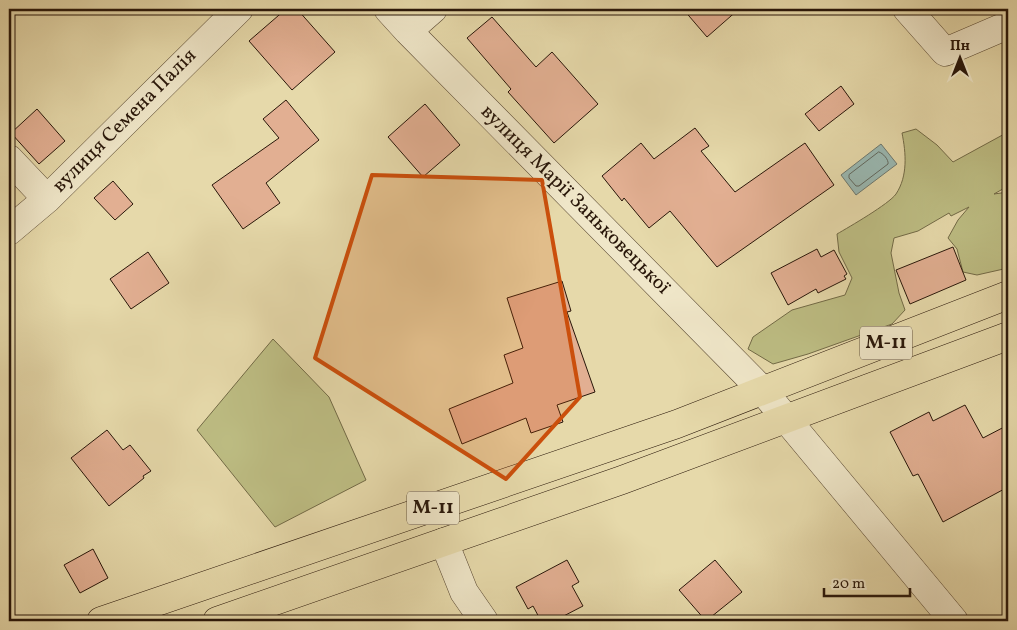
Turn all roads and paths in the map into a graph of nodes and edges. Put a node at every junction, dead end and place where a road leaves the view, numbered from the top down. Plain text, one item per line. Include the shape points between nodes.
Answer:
1 (239, 9) edge
2 (388, 9) edge
3 (433, 9) edge
4 (908, 9) edge
5 (1008, 26) edge
6 (408, 31) junction
7 (9, 159) edge
8 (46, 199) junction
9 (9, 231) edge
10 (1008, 295) edge
11 (1008, 336) edge
12 (763, 391) junction
13 (787, 418) junction
14 (444, 542) junction
15 (101, 621) edge
16 (217, 621) edge
17 (484, 621) edge
18 (954, 621) edge

1 - 8 street, вулиця Семена Палія
2 - 6 street, вулиця Марії Заньковецької
3 - 6 street
4 - 5 street via 945,52
6 - 12 street, вулиця Марії Заньковецької
7 - 8 street
8 - 9 street, вулиця Семена Палія
10 - 12 highway, М-11
11 - 13 highway, М-11
12 - 13 street, вулиця Марії Заньковецької
12 - 15 highway, М-11 via 677,424
13 - 14 highway, М-11
13 - 18 street, вулиця Марії Заньковецької
14 - 16 highway, М-11
14 - 17 street via 464,592

